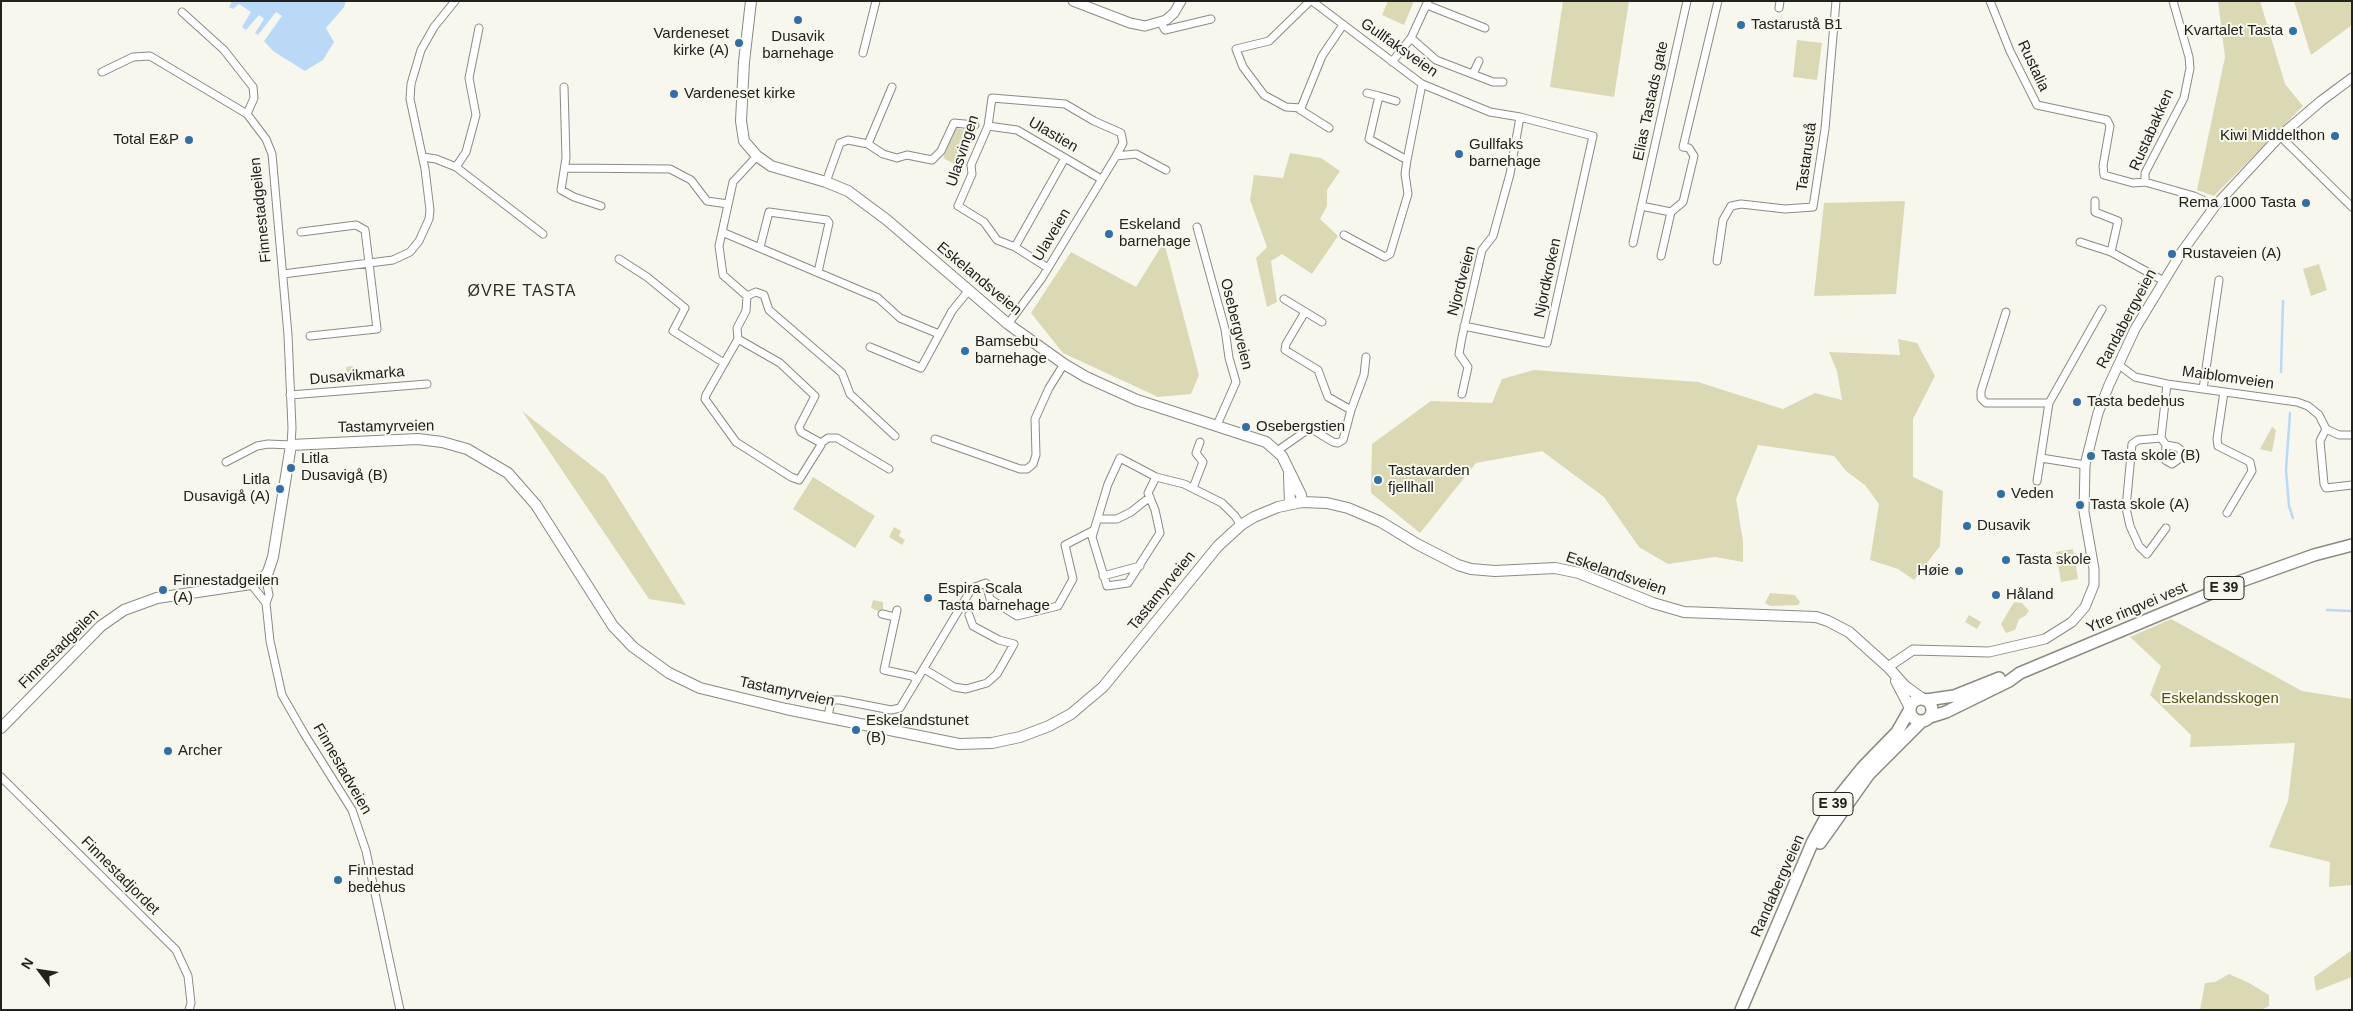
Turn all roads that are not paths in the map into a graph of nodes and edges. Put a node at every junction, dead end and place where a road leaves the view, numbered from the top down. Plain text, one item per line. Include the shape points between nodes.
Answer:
1 (455, 1) edge
2 (751, 1) edge
3 (876, 1) edge
4 (1073, 1) edge
5 (1182, 1) edge
6 (1311, 1) edge
7 (1687, 1) edge
8 (1718, 1) edge
9 (1836, 1) edge
10 (1990, 1) edge
11 (2173, 1) edge
12 (1427, 3) edge
13 (182, 12) dead end
14 (1211, 19) dead end
15 (1161, 23) junction
16 (1343, 25) junction
17 (479, 28) dead end
18 (1485, 28) dead end
19 (1410, 38) junction
20 (863, 53) dead end
21 (1479, 61) dead end
22 (1392, 62) junction
23 (102, 72) dead end
24 (1473, 74) junction
25 (2352, 78) edge
26 (1503, 82) dead end
27 (1422, 84) junction
28 (564, 87) dead end
29 (892, 88) dead end
30 (1367, 93) dead end
31 (1379, 96) junction
32 (1396, 101) dead end
33 (1299, 109) junction
34 (2076, 113) joint
35 (247, 114) junction
36 (1520, 117) junction
37 (975, 125) dead end
38 (988, 126) junction
39 (1329, 128) dead end
40 (1593, 136) joint
41 (2280, 136) junction
42 (868, 144) junction
43 (757, 156) junction
44 (1116, 156) junction
45 (423, 157) junction
46 (1065, 158) junction
47 (1407, 160) junction
48 (456, 167) junction
49 (566, 168) junction
50 (1166, 170) dead end
51 (1101, 179) junction
52 (826, 182) junction
53 (2145, 182) junction
54 (2094, 201) dead end
55 (728, 204) junction
56 (601, 206) dead end
57 (1641, 206) junction
58 (2215, 206) junction
59 (2352, 208) edge
60 (1671, 212) junction
61 (1197, 227) dead end
62 (301, 232) dead end
63 (722, 232) junction
64 (543, 234) dead end
65 (1344, 235) dead end
66 (2080, 242) dead end
67 (1633, 244) dead end
68 (760, 247) junction
69 (1016, 247) junction
70 (2111, 252) junction
71 (1661, 256) dead end
72 (619, 260) dead end
73 (1717, 261) dead end
74 (370, 263) junction
75 (1048, 268) junction
76 (818, 272) junction
77 (283, 274) junction
78 (2219, 280) dead end
79 (2164, 281) junction
80 (969, 290) junction
81 (747, 296) junction
82 (1284, 299) dead end
83 (2102, 309) dead end
84 (1305, 312) junction
85 (2006, 312) dead end
86 (1322, 322) dead end
87 (1008, 324) junction
88 (1464, 326) junction
89 (939, 334) junction
90 (310, 336) dead end
91 (738, 339) junction
92 (870, 347) dead end
93 (1366, 357) dead end
94 (724, 363) junction
95 (1064, 364) junction
96 (2119, 365) junction
97 (427, 384) dead end
98 (2166, 384) junction
99 (2203, 389) junction
100 (2224, 392) junction
101 (1462, 394) dead end
102 (290, 395) junction
103 (2050, 403) junction
104 (1350, 410) junction
105 (1217, 425) junction
106 (2326, 429) junction
107 (2352, 435) edge
108 (895, 436) dead end
109 (2161, 438) junction
110 (935, 439) dead end
111 (1200, 442) dead end
112 (821, 443) junction
113 (291, 445) junction
114 (2166, 445) dead end
115 (1277, 451) junction
116 (2041, 458) junction
117 (226, 462) dead end
118 (2086, 465) junction
119 (889, 469) dead end
120 (1289, 471) junction
121 (1156, 477) junction
122 (2037, 481) dead end
123 (2352, 485) edge
124 (1193, 488) junction
125 (1150, 497) junction
126 (1302, 502) junction
127 (1290, 504) junction
128 (2227, 513) dead end
129 (1098, 519) junction
130 (1241, 525) junction
131 (2166, 528) dead end
132 (1094, 530) junction
133 (2352, 546) edge
134 (1140, 566) junction
135 (1103, 576) junction
136 (262, 578) junction
137 (251, 584) junction
138 (266, 603) junction
139 (882, 614) dead end
140 (969, 615) dead end
141 (1888, 667) junction
142 (924, 669) junction
143 (2020, 673) junction
144 (917, 680) junction
145 (1924, 700) junction
146 (1909, 710) junction
147 (828, 717) junction
148 (1925, 719) junction
149 (1, 728) edge
150 (1, 777) edge
151 (189, 1010) edge
152 (400, 1010) edge
153 (1741, 1010) edge
154 (1746, 1010) edge

1 - 45 street via 421,50 410,84 410,99
2 - 43 main road via 740,121 744,140
3 - 20 street
4 - 15 street via 1130,23 1145,26
5 - 15 street
6 - 16 street, Gullfaksveien
6 - 33 street via 1269,41 1236,49 1243,67 1264,95 1286,107
7 - 57 street, Elias Tastads gate
8 - 60 street via 1683,147 1689,148 1694,156 1683,202
9 - 73 street, Tastarustå via 1825,129 1813,207 1731,206 1723,220
10 - 34 street, Rustalia via 2035,102 2040,107
11 - 53 street, Rustabakken via 2190,68 2184,98 2145,173
12 - 18 street
12 - 19 street
13 - 35 street via 224,50 253,87 254,98
14 - 15 street via 1165,30
16 - 22 street, Gullfaksveien
16 - 33 street via 1322,56
17 - 48 street via 469,78 476,115 466,152
19 - 22 street
19 - 24 street via 1436,60
21 - 24 street
22 - 27 street, Gullfaksveien
23 - 35 street, Finnestadgeilen via 134,57 150,56
24 - 26 street via 1493,82
25 - 41 street, Randabergveien
27 - 36 street, Gullfaksveien via 1490,112
27 - 47 street
28 - 49 street
29 - 42 street
30 - 31 street
31 - 32 street
31 - 47 street via 1368,139
33 - 39 street
34 - 53 street, Rustabakken via 2105,118 2109,122 2104,175 2133,183
35 - 77 street, Finnestadgeilen via 266,139 272,154
36 - 40 street, Gullfaksveien
36 - 88 street, Njordveien via 1510,174 1493,236 1482,250
37 - 42 street via 954,123 941,151 932,160 907,155 897,158
38 - 44 street, Ulasvingen via 993,97 1065,104 1121,133 1123,144
38 - 46 street, Ulastien via 1017,130
38 - 69 street, Ulasvingen via 958,206 984,222 997,240
40 - 88 street, Njordkroken via 1547,344
41 - 58 street, Randabergveien
41 - 59 street
42 - 52 street via 848,140 840,143
43 - 52 main road, Eskelandsveien via 771,166
43 - 55 street via 733,182
44 - 50 street via 1136,154
44 - 51 street, Ulaveien
45 - 48 street
45 - 74 street via 430,210 419,241 404,256
46 - 51 street, Ulastien
46 - 69 street
47 - 65 street via 1408,194 1389,256 1385,257
48 - 64 street
49 - 55 street via 670,169 691,180 707,201
49 - 56 street via 561,190
51 - 75 street, Ulaveien
52 - 80 main road, Eskelandsveien via 848,191 887,220
53 - 58 street, Rustabakken via 2194,196
54 - 70 street via 2095,212 2118,221
55 - 63 street
57 - 60 street
57 - 67 street, Elias Tastads gate
58 - 79 street, Randabergveien
60 - 71 street
61 - 105 street, Osebergveien via 1236,382
62 - 74 street via 360,226 366,232
63 - 68 street
63 - 81 street via 719,246 723,275
66 - 70 street
68 - 76 street
68 - 76 street via 769,212 826,220 827,232
69 - 75 street, Ulasvingen
70 - 79 street
72 - 94 street via 647,277 684,308 673,331
74 - 77 street
74 - 90 street via 376,330
75 - 87 street, Ulaveien
76 - 89 street via 878,298 900,318
77 - 102 street, Finnestadgeilen
78 - 99 street
79 - 96 street, Randabergveien
80 - 87 main road, Eskelandsveien
80 - 89 street
81 - 91 street via 746,311 737,328
81 - 108 street via 756,292 764,295 770,312 842,373 850,394
82 - 84 street
83 - 103 street
84 - 86 street
84 - 104 street via 1285,350 1318,370 1328,397
85 - 103 street via 1981,398 1986,403
87 - 95 main road, Eskelandsveien
88 - 101 street, Njordveien via 1460,354 1468,367
89 - 92 street via 921,368
91 - 94 street
91 - 112 street via 780,363 814,393 815,397 799,427 801,432
93 - 104 street via 1364,375
94 - 112 street via 706,398 736,442 799,480
95 - 105 main road, Eskelandsveien via 1111,390
95 - 110 street via 1035,419 1036,455 1027,469
96 - 98 street, Maiblomveien via 2135,377
96 - 118 street, Randabergveien via 2098,412
97 - 102 street, Dusavikmarka
98 - 99 street, Maiblomveien
98 - 109 street
99 - 100 street, Maiblomveien
100 - 106 street, Maiblomveien via 2297,402 2319,415
100 - 128 street via 2218,446 2250,462 2252,471
102 - 113 street, Finnestadgeilen
103 - 116 street
104 - 115 street via 1346,434 1341,442 1333,442 1310,428
105 - 115 main road, Eskelandsveien via 1266,442
106 - 107 street via 2340,436
106 - 123 street via 2320,441 2324,484 2330,489
109 - 114 street
109 - 131 street via 2138,440 2132,444 2126,508 2139,546 2147,554
111 - 124 street via 1196,453 1202,462
112 - 119 street via 828,438 837,438
113 - 117 street via 257,446
113 - 136 main road via 273,557 268,572
113 - 147 main road, Tastamyrveien via 418,439 467,449 508,474 524,489 613,626 633,647 662,668 700,688
115 - 120 main road, Eskelandsveien
116 - 118 street
116 - 122 street
118 - 141 street, Randabergveien via 2084,512 2094,585 2085,607 2072,622 2045,639 1989,652 1913,650
120 - 126 main road, Eskelandsveien
120 - 127 main road, Eskelandsveien
121 - 124 street
121 - 125 street via 1148,492
121 - 129 street via 1120,458
124 - 130 street via 1222,503
125 - 129 street via 1118,519
125 - 134 street via 1160,531
126 - 127 main road, Eskelandsveien
126 - 141 main road, Eskelandsveien via 1348,508 1470,569 1555,568 1579,573 1684,612 1816,617 1849,632
127 - 130 main road, Tastamyrveien via 1267,511
129 - 132 street
130 - 147 main road, Tastamyrveien via 1218,546 1103,687 1071,714 1049,726 992,743 959,744
132 - 135 street via 1092,541
132 - 142 street via 1065,545 1073,579 1058,606 1016,616 990,599 986,583 972,588
133 - 143 highway, Ytre ringvei vest / E 39 via 2268,570
134 - 135 street
134 - 135 street via 1128,583 1107,586
136 - 137 main road, Finnestadgeilen
136 - 138 street, Finnestadveien via 269,595
137 - 138 street
137 - 149 main road, Finnestadgeilen via 156,598 124,610 101,626
138 - 152 street, Finnestadveien via 282,695 352,810 366,851
139 - 144 street via 896,614 884,670
140 - 142 street via 973,626 1014,644 997,674 987,683 966,689 954,687
141 - 145 main road via 1905,686
141 - 146 main road
142 - 144 street
143 - 145 highway, Ytre ringvei vest / E 39 via 2006,675 1954,696
143 - 148 highway, Ytre ringvei vest / E 39 via 1946,712
144 - 147 street via 899,709 831,700
145 - 146 highway, E 39 via 1913,702
145 - 148 highway via 1932,710
146 - 148 highway via 1912,718
146 - 153 highway, Randabergveien / E 39 via 1897,732 1833,804 1813,841
148 - 154 highway, Randabergveien / E 39 via 1869,774 1818,844
150 - 151 street, Finnestadjordet via 176,950 188,976

